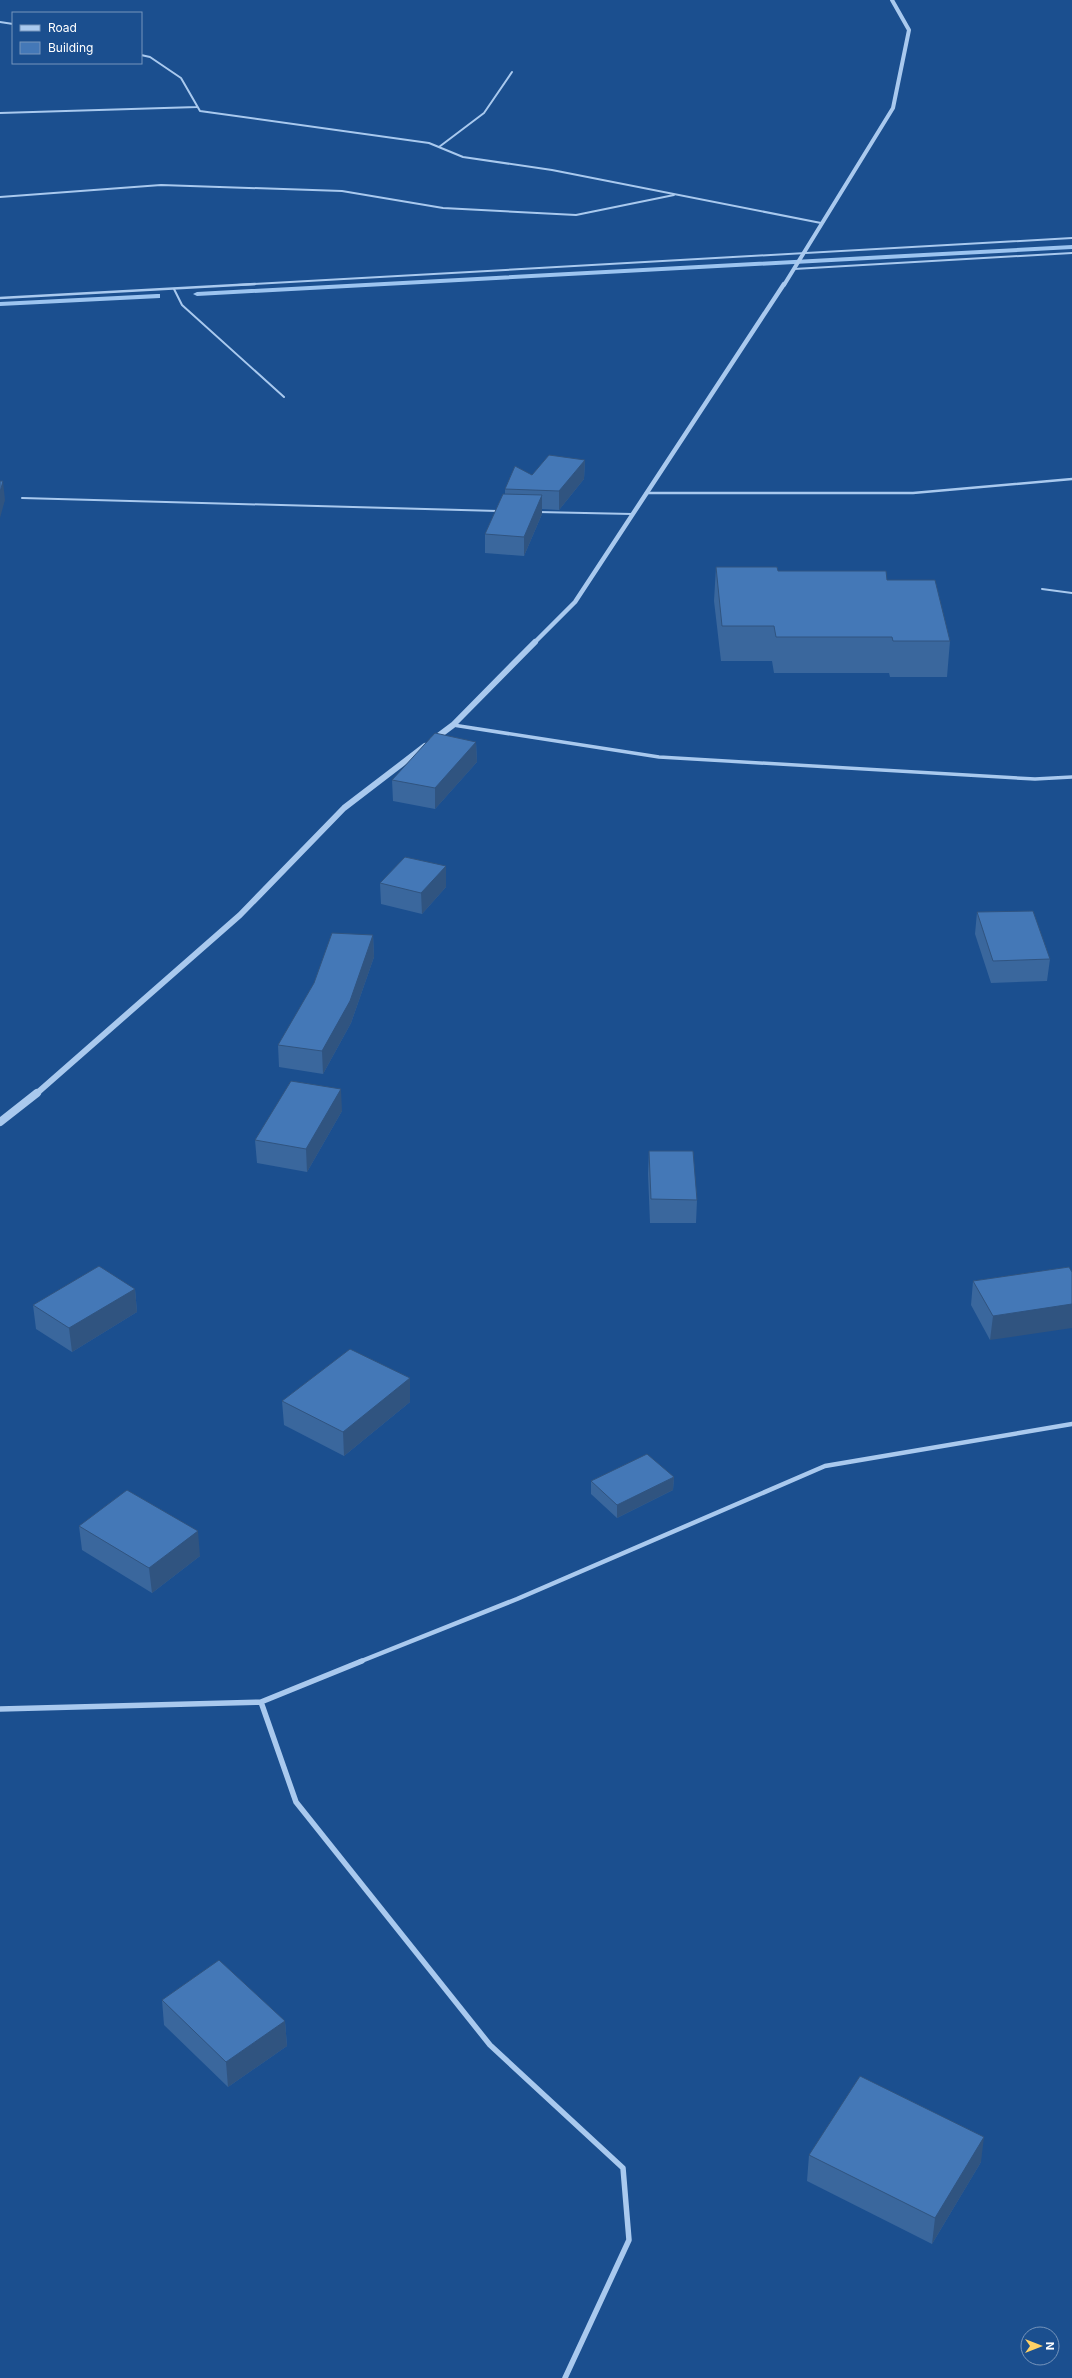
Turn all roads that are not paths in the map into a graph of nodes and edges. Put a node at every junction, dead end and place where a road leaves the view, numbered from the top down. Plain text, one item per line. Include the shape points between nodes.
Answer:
1 (892, 0) edge
2 (0, 22) edge
3 (12, 24) edge
4 (142, 55) edge
5 (512, 72) dead end
6 (197, 107) junction
7 (0, 113) edge
8 (439, 147) junction
9 (676, 195) junction
10 (0, 197) edge
11 (821, 223) junction
12 (1072, 238) edge
13 (804, 251) junction
14 (1072, 253) edge
15 (794, 269) junction
16 (174, 289) junction
17 (0, 298) edge
18 (284, 397) dead end
19 (1072, 479) edge
20 (646, 493) junction
21 (22, 498) dead end
22 (505, 511) edge
23 (537, 512) edge
24 (632, 514) junction
25 (1042, 589) dead end
26 (1072, 593) edge
27 (453, 725) junction
28 (1072, 777) edge
29 (0, 1122) edge
30 (1072, 1424) edge
31 (261, 1702) junction
32 (0, 1709) edge
33 (565, 2378) edge

1 - 11 street via 909,30 893,108
2 - 3 street
4 - 6 street via 150,57 181,78
5 - 8 street via 484,113
6 - 7 street
6 - 8 street via 200,111 429,143
8 - 9 street via 463,157 552,170
9 - 10 street via 576,215 443,208 342,191 169,185
9 - 11 street
11 - 13 street
12 - 13 street
13 - 15 street
13 - 16 street
14 - 15 street
15 - 20 street
16 - 17 street
16 - 18 lane via 182,305
19 - 20 street via 913,492
20 - 24 street
21 - 22 lane
23 - 24 lane
24 - 27 street via 576,602
25 - 26 lane
27 - 28 street via 659,757 1035,779
27 - 29 street via 344,808 240,915 27,1102
30 - 31 street via 825,1466 517,1599
31 - 32 street
31 - 33 street via 296,1802 490,2045 623,2168 629,2240

